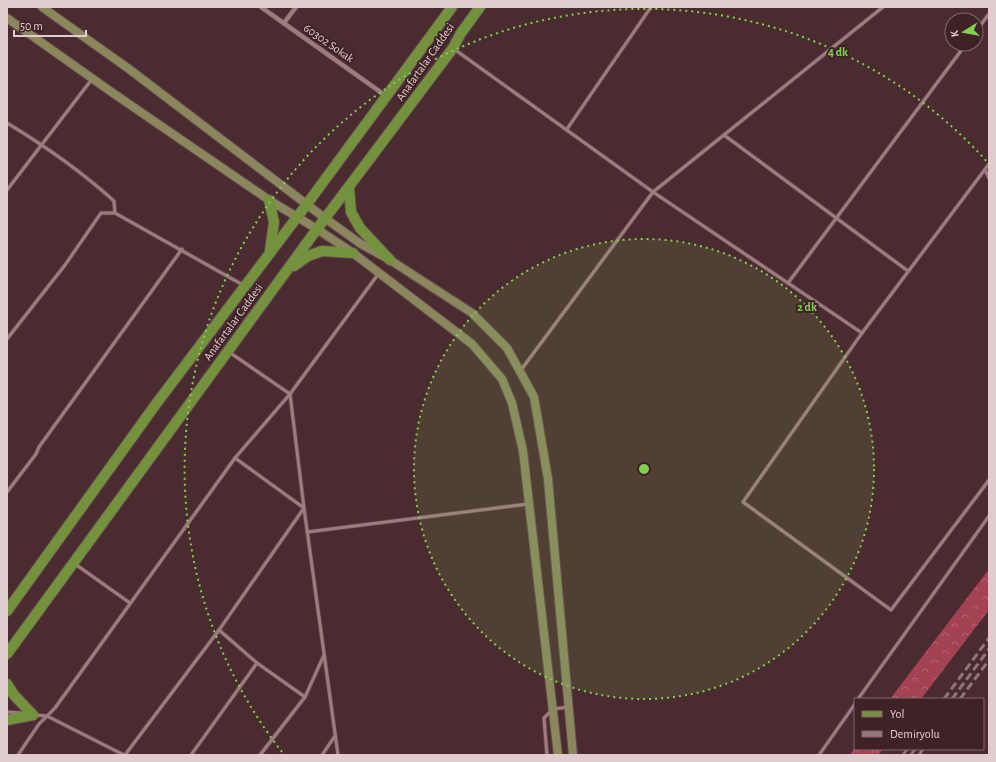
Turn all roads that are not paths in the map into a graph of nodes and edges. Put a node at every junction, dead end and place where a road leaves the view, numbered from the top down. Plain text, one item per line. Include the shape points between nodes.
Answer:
1 (42, 7) edge
2 (261, 7) edge
3 (296, 7) edge
4 (452, 7) edge
5 (480, 7) edge
6 (651, 7) edge
7 (883, 7) edge
8 (7, 18) edge
9 (284, 23) junction
10 (452, 48) junction
11 (960, 52) edge
12 (92, 78) junction
13 (386, 96) junction
14 (7, 123) edge
15 (567, 129) junction
16 (724, 135) junction
17 (42, 145) junction
18 (989, 164) edge
19 (984, 170) junction
20 (989, 178) edge
21 (349, 188) junction
22 (7, 190) edge
23 (653, 192) junction
24 (269, 200) junction
25 (307, 204) junction
26 (115, 213) junction
27 (296, 217) junction
28 (837, 218) junction
29 (326, 219) junction
30 (317, 229) junction
31 (182, 249) junction
32 (352, 253) junction
33 (270, 254) junction
34 (390, 260) junction
35 (286, 271) junction
36 (908, 271) junction
37 (379, 272) junction
38 (788, 283) junction
39 (245, 286) junction
40 (862, 333) junction
41 (7, 339) edge
42 (228, 351) junction
43 (520, 372) junction
44 (290, 394) junction
45 (235, 458) junction
46 (989, 480) edge
47 (7, 492) edge
48 (529, 504) junction
49 (304, 508) junction
50 (989, 516) edge
51 (307, 532) junction
52 (74, 563) junction
53 (130, 603) junction
54 (7, 611) edge
55 (218, 630) junction
56 (7, 654) edge
57 (324, 654) junction
58 (257, 663) junction
59 (7, 684) edge
60 (305, 697) junction
61 (859, 698) edge
62 (854, 705) edge
63 (569, 707) junction
64 (553, 709) junction
65 (7, 712) edge
66 (33, 715) junction
67 (47, 716) junction
68 (7, 720) edge
69 (335, 736) junction
70 (18, 755) edge
71 (125, 755) edge
72 (190, 755) edge
73 (260, 755) edge
74 (322, 755) edge
75 (338, 755) edge
76 (547, 755) edge
77 (558, 755) edge
78 (573, 755) edge
79 (819, 755) edge

1 - 25 main road via 129,69
2 - 9 street, 60302 Sokak
3 - 9 street
4 - 13 main road, Anafartalar Caddesi
5 - 10 main road, Anafartalar Caddesi
6 - 15 lane
7 - 16 lane
8 - 12 main road
9 - 13 street, 60302 Sokak
10 - 15 lane
10 - 21 main road, Anafartalar Caddesi
11 - 28 lane
12 - 17 lane
12 - 24 main road
13 - 25 main road, Anafartalar Caddesi
14 - 17 lane
15 - 23 lane
16 - 23 lane
16 - 28 lane
17 - 22 lane
17 - 26 lane via 114,201
18 - 19 lane
19 - 20 lane
19 - 36 lane
21 - 29 main road, Anafartalar Caddesi
21 - 34 main road via 351,212 360,228
23 - 38 lane
23 - 43 lane
24 - 27 main road
24 - 33 main road via 274,222
25 - 27 main road, Anafartalar Caddesi
25 - 29 main road
26 - 31 lane
26 - 41 lane via 102,213
27 - 30 main road
27 - 33 main road, Anafartalar Caddesi
28 - 36 lane
28 - 38 lane
29 - 30 main road, Anafartalar Caddesi
29 - 34 main road via 361,244
30 - 32 main road
30 - 35 main road, Anafartalar Caddesi
31 - 39 lane
31 - 47 lane
32 - 35 main road via 322,252 308,256
32 - 37 main road
33 - 39 main road, Anafartalar Caddesi
34 - 43 main road via 472,313 507,348
35 - 42 main road, Anafartalar Caddesi
36 - 40 lane
37 - 44 lane
37 - 48 main road via 472,344 502,380 512,403 523,450
38 - 40 lane
39 - 54 main road, Anafartalar Caddesi via 156,404
40 - 46 lane via 742,502 890,610
42 - 44 lane
42 - 52 main road, Anafartalar Caddesi
43 - 63 main road via 534,397 548,479
44 - 45 lane
44 - 49 lane
45 - 49 lane
45 - 53 lane
48 - 51 lane
48 - 64 main road
49 - 51 lane
49 - 55 lane
50 - 61 lane
51 - 57 lane
52 - 53 lane
52 - 56 main road, Anafartalar Caddesi
53 - 67 lane
55 - 58 lane
55 - 71 lane
57 - 60 lane
57 - 69 lane
58 - 60 lane
58 - 72 lane
59 - 66 main road
60 - 73 lane
62 - 79 lane
63 - 64 lane
63 - 78 main road
64 - 76 lane via 544,718
64 - 77 main road
65 - 66 lane
66 - 67 lane
66 - 68 main road
67 - 70 lane
67 - 71 lane
69 - 74 lane
69 - 75 lane

